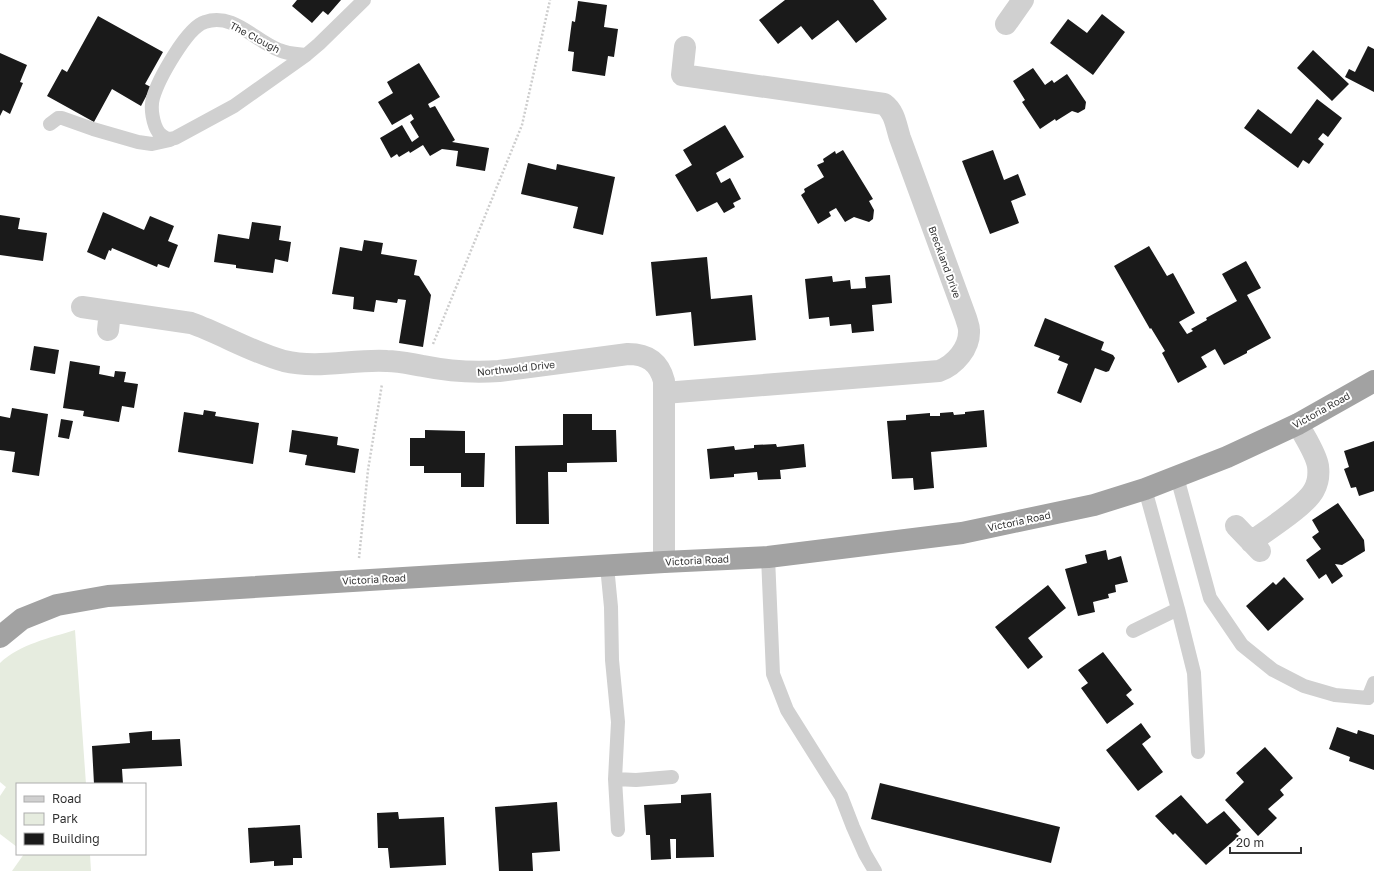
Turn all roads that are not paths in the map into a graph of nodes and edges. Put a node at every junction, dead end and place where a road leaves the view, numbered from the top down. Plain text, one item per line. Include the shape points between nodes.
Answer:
1 (364, 0) edge
2 (1024, 0) edge
3 (1006, 24) dead end
4 (685, 47) dead end
5 (306, 54) junction
6 (50, 124) dead end
7 (170, 140) junction
8 (82, 307) dead end
9 (1374, 381) edge
10 (664, 393) junction
11 (1298, 424) junction
12 (1177, 476) junction
13 (1145, 488) junction
14 (1236, 526) dead end
15 (768, 557) junction
16 (664, 562) junction
17 (607, 566) junction
18 (1178, 609) junction
19 (1133, 631) dead end
20 (0, 636) edge
21 (1374, 683) edge
22 (1198, 752) dead end
23 (672, 777) dead end
24 (615, 779) junction
25 (618, 830) dead end
26 (876, 871) edge

1 - 5 lane
2 - 3 street
4 - 10 street, Breckland Drive via 682,76 884,104 889,108 969,330 968,342 961,354 953,364 940,371
5 - 7 lane via 234,106
5 - 7 lane, The Clough via 278,50 228,22 215,19 203,22 193,29 171,59 152,99 152,117 158,131
6 - 7 lane via 62,118 138,142 152,144
8 - 10 street, Northwold Drive via 109,321 191,323 260,354 285,361 312,364 385,360 477,372 636,354 646,357 656,365 664,381
9 - 11 highway, Victoria Road
10 - 16 street, Northwold Drive
11 - 12 highway, Victoria Road via 1227,457
11 - 14 street via 1318,465 1318,478 1314,490 1256,546
12 - 13 highway, Victoria Road
12 - 21 lane via 1210,598 1242,645 1273,670 1304,686 1335,695 1368,698
13 - 15 highway, Victoria Road via 1094,505 962,533
13 - 18 lane
15 - 16 highway, Victoria Road
15 - 26 lane via 773,674 787,710 841,796 865,854
16 - 17 highway, Victoria Road
17 - 20 highway, Victoria Road via 108,596 57,605 22,619
17 - 24 lane via 618,722
18 - 19 lane
18 - 22 lane via 1194,673
23 - 24 lane
24 - 25 lane

